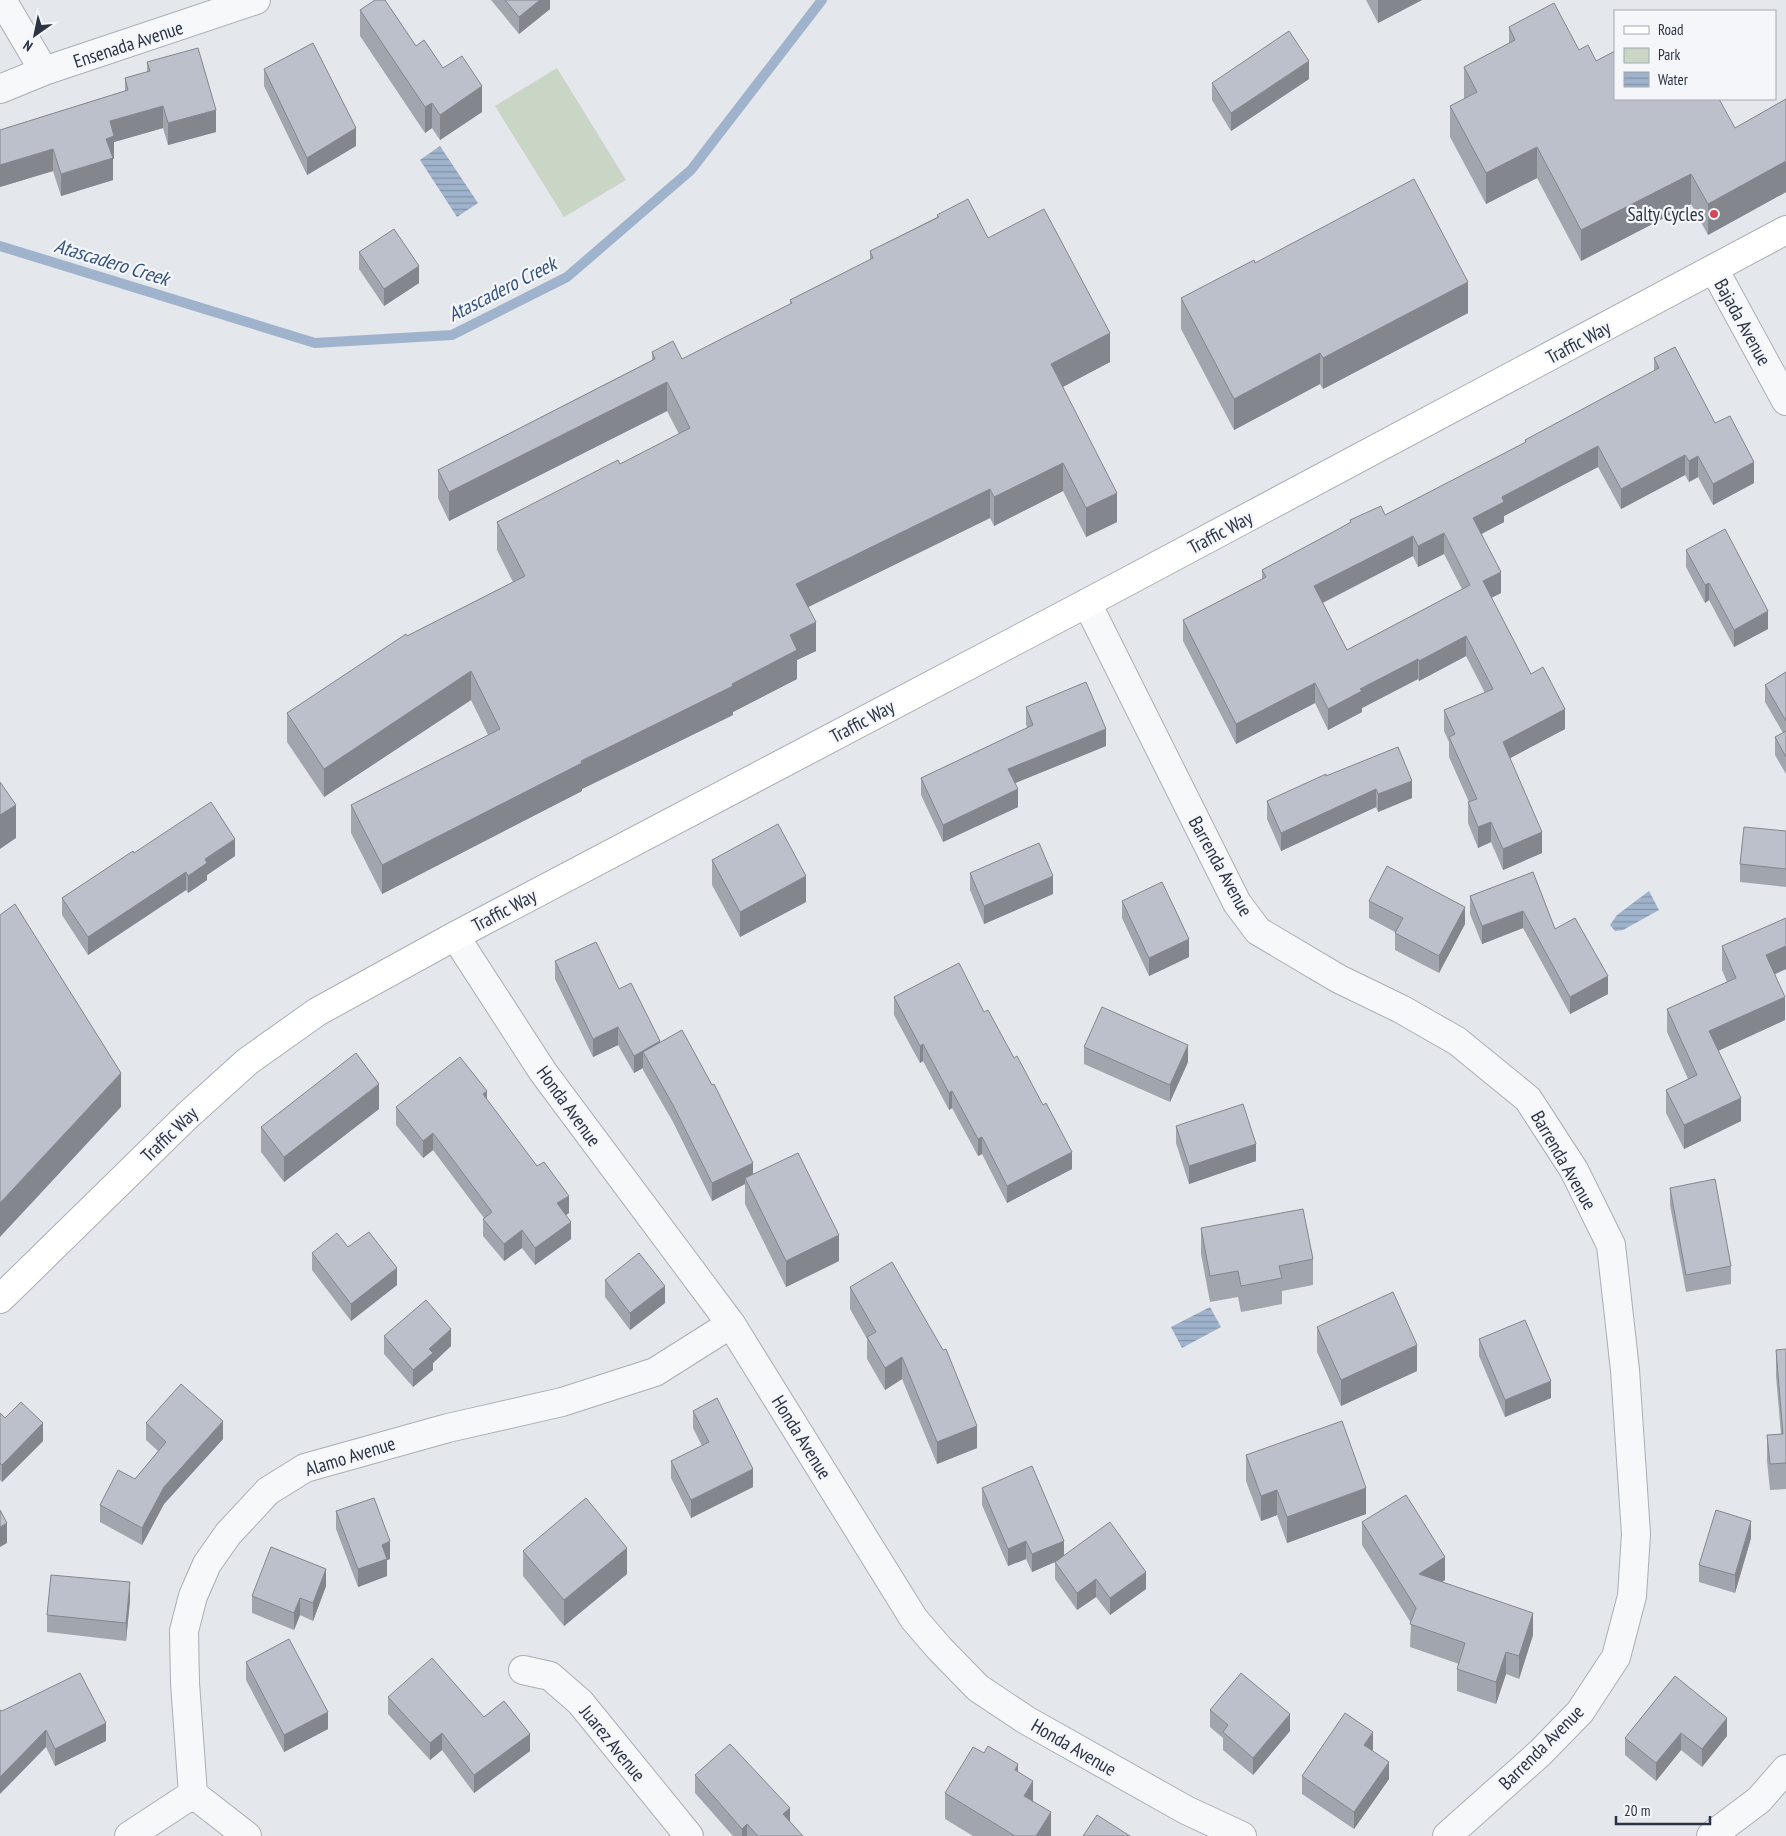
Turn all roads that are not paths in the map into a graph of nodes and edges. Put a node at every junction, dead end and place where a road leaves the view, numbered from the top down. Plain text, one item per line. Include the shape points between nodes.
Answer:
1 (2, 0) edge
2 (256, 0) edge
3 (44, 71) junction
4 (0, 89) edge
5 (1786, 230) edge
6 (1714, 269) junction
7 (1786, 402) edge
8 (1087, 603) junction
9 (455, 936) junction
10 (0, 1299) edge
11 (731, 1324) junction
12 (523, 1670) dead end
13 (1786, 1769) edge
14 (193, 1794) junction
15 (129, 1836) edge
16 (247, 1836) edge
17 (689, 1836) edge
18 (1242, 1836) edge
19 (1447, 1836) edge
20 (1710, 1836) edge

1 - 3 street
2 - 3 street, Ensenada Avenue
3 - 4 street, Ensenada Avenue
5 - 6 street, Traffic Way
6 - 7 street, Bajada Avenue
6 - 8 street, Traffic Way
8 - 9 street, Traffic Way
8 - 19 street, Barrenda Avenue via 1237,903 1258,931 1338,979 1457,1041 1528,1099 1574,1170 1611,1245 1626,1370 1634,1514 1632,1596 1616,1657 1580,1712 1540,1753
9 - 10 street, Traffic Way via 317,1012 248,1061 187,1116
9 - 11 street, Honda Avenue via 543,1072
11 - 14 street, Alamo Avenue via 655,1372 562,1402 448,1428 305,1468 268,1491 228,1534 207,1564 186,1622 185,1683
11 - 18 street, Honda Avenue via 914,1619 978,1688 1026,1720 1186,1810
12 - 17 street, Juarez Avenue via 550,1676 580,1702
13 - 20 street via 1759,1800
14 - 15 street
14 - 16 street

